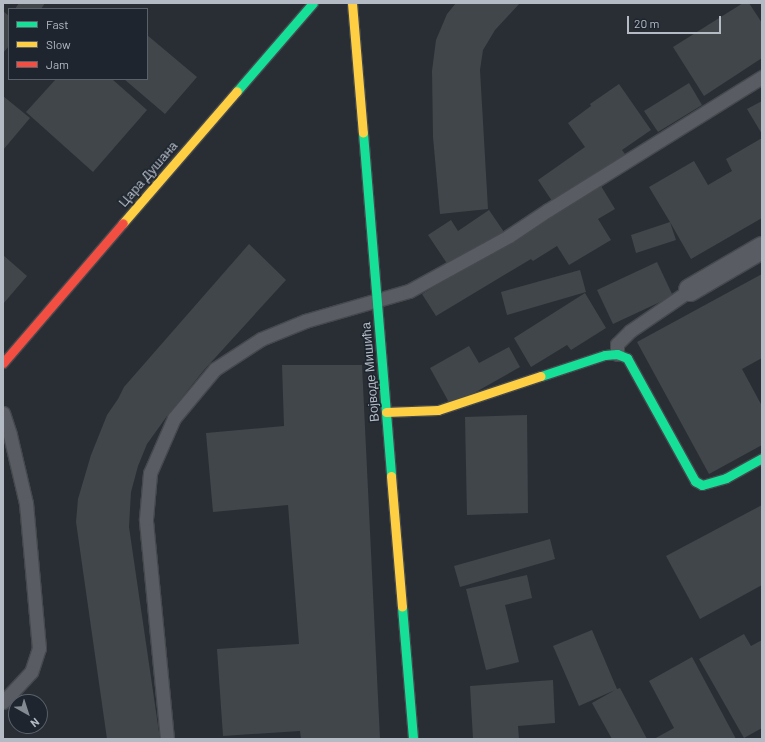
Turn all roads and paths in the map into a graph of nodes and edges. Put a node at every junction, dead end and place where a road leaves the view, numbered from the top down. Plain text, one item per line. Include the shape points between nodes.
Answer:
1 (313, 3) edge
2 (352, 3) edge
3 (762, 77) edge
4 (762, 248) edge
5 (690, 290) joint
6 (377, 300) junction
7 (617, 354) junction
8 (3, 363) edge
9 (386, 412) junction
10 (3, 413) edge
11 (762, 458) edge
12 (3, 702) edge
13 (167, 739) edge
14 (413, 739) edge

1 - 8 street, Цара Душана
2 - 6 street, Војводе Мишића
3 - 6 lane via 509,236 409,292
4 - 5 street
5 - 7 lane via 630,331 617,344
6 - 9 street, Војводе Мишића
6 - 13 lane via 305,321 261,339 215,369 174,418 150,473 146,519
7 - 9 street via 605,355 438,410
7 - 11 street via 627,358 631,364 695,482 702,485 726,478
9 - 14 street, Војводе Мишића
10 - 12 lane via 26,503 39,648 31,672

